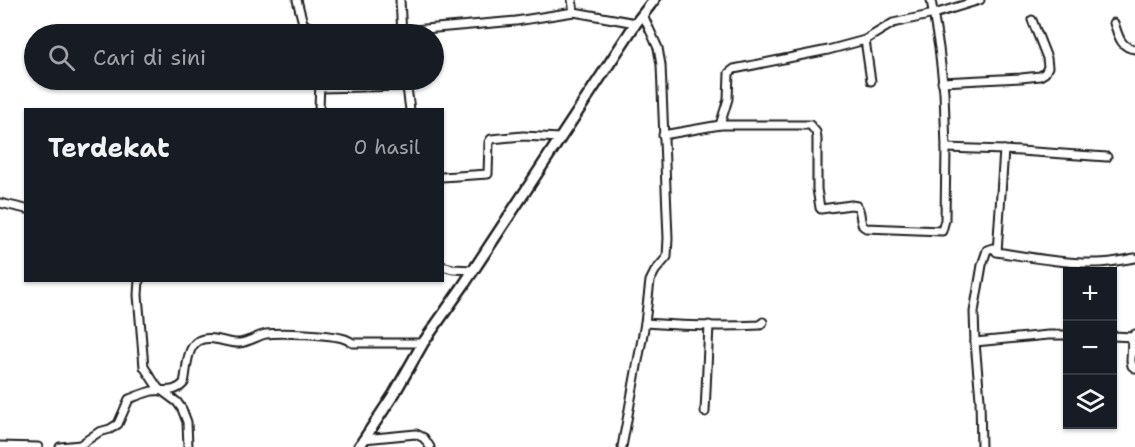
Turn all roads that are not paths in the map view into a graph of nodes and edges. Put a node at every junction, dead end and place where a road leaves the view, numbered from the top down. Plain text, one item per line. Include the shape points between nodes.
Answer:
1 (297, 0) edge
2 (400, 0) edge
3 (572, 0) edge
4 (654, 0) edge
5 (931, 0) edge
6 (980, 0) edge
7 (574, 12) junction
8 (934, 14) junction
9 (643, 15) junction
10 (1032, 20) dead end
11 (636, 23) junction
12 (1114, 23) dead end
13 (304, 24) edge
14 (401, 24) edge
15 (444, 29) edge
16 (865, 40) junction
17 (1135, 49) edge
18 (871, 81) dead end
19 (942, 82) junction
20 (320, 90) edge
21 (407, 90) edge
22 (319, 108) edge
23 (410, 108) edge
24 (720, 125) junction
25 (663, 135) junction
26 (560, 138) junction
27 (946, 148) junction
28 (1004, 150) junction
29 (1107, 157) dead end
30 (444, 177) edge
31 (0, 202) edge
32 (24, 208) edge
33 (997, 252) junction
34 (1135, 258) edge
35 (444, 267) edge
36 (473, 270) junction
37 (139, 282) edge
38 (762, 322) dead end
39 (645, 323) junction
40 (709, 325) junction
41 (1063, 335) edge
42 (1117, 336) edge
43 (1134, 336) edge
44 (975, 342) junction
45 (423, 343) junction
46 (1135, 368) edge
47 (162, 391) junction
48 (705, 412) dead end
49 (362, 443) edge
50 (0, 446) edge
51 (38, 447) edge
52 (60, 447) edge
53 (188, 447) edge
54 (430, 447) edge
55 (622, 447) edge
56 (981, 447) edge

1 - 13 street
2 - 14 street
3 - 7 street
4 - 9 street
5 - 8 street
6 - 8 street
7 - 11 street
7 - 15 street
8 - 16 street via 893,23
8 - 19 street
9 - 11 street
9 - 25 street via 661,65
10 - 19 street via 1047,58 1045,73
11 - 26 street
12 - 17 street via 1123,45
16 - 18 street
16 - 24 street via 734,69 729,73 728,99
19 - 27 street
20 - 22 street
21 - 23 street
24 - 25 street
24 - 27 street via 813,126 818,139 819,206 857,206 866,228 942,231
25 - 39 street via 669,238 667,257 650,281
26 - 30 street via 491,139 488,174
26 - 36 street
27 - 28 street
28 - 29 street
28 - 33 street
31 - 32 street
33 - 34 street via 1086,263
33 - 44 street via 993,248 987,250 982,265 974,312
35 - 36 street
36 - 45 street
37 - 47 street via 144,367
38 - 40 street
39 - 40 street
39 - 55 street
40 - 48 street
41 - 44 street
42 - 43 street
43 - 46 street via 1131,362
44 - 56 street
45 - 47 street via 353,343 329,336 282,334 267,334 238,343 202,339 192,347 184,383 176,390
45 - 49 street
47 - 52 street via 129,399 118,424 80,445
47 - 53 street via 182,409
49 - 54 street via 416,434
50 - 51 street

